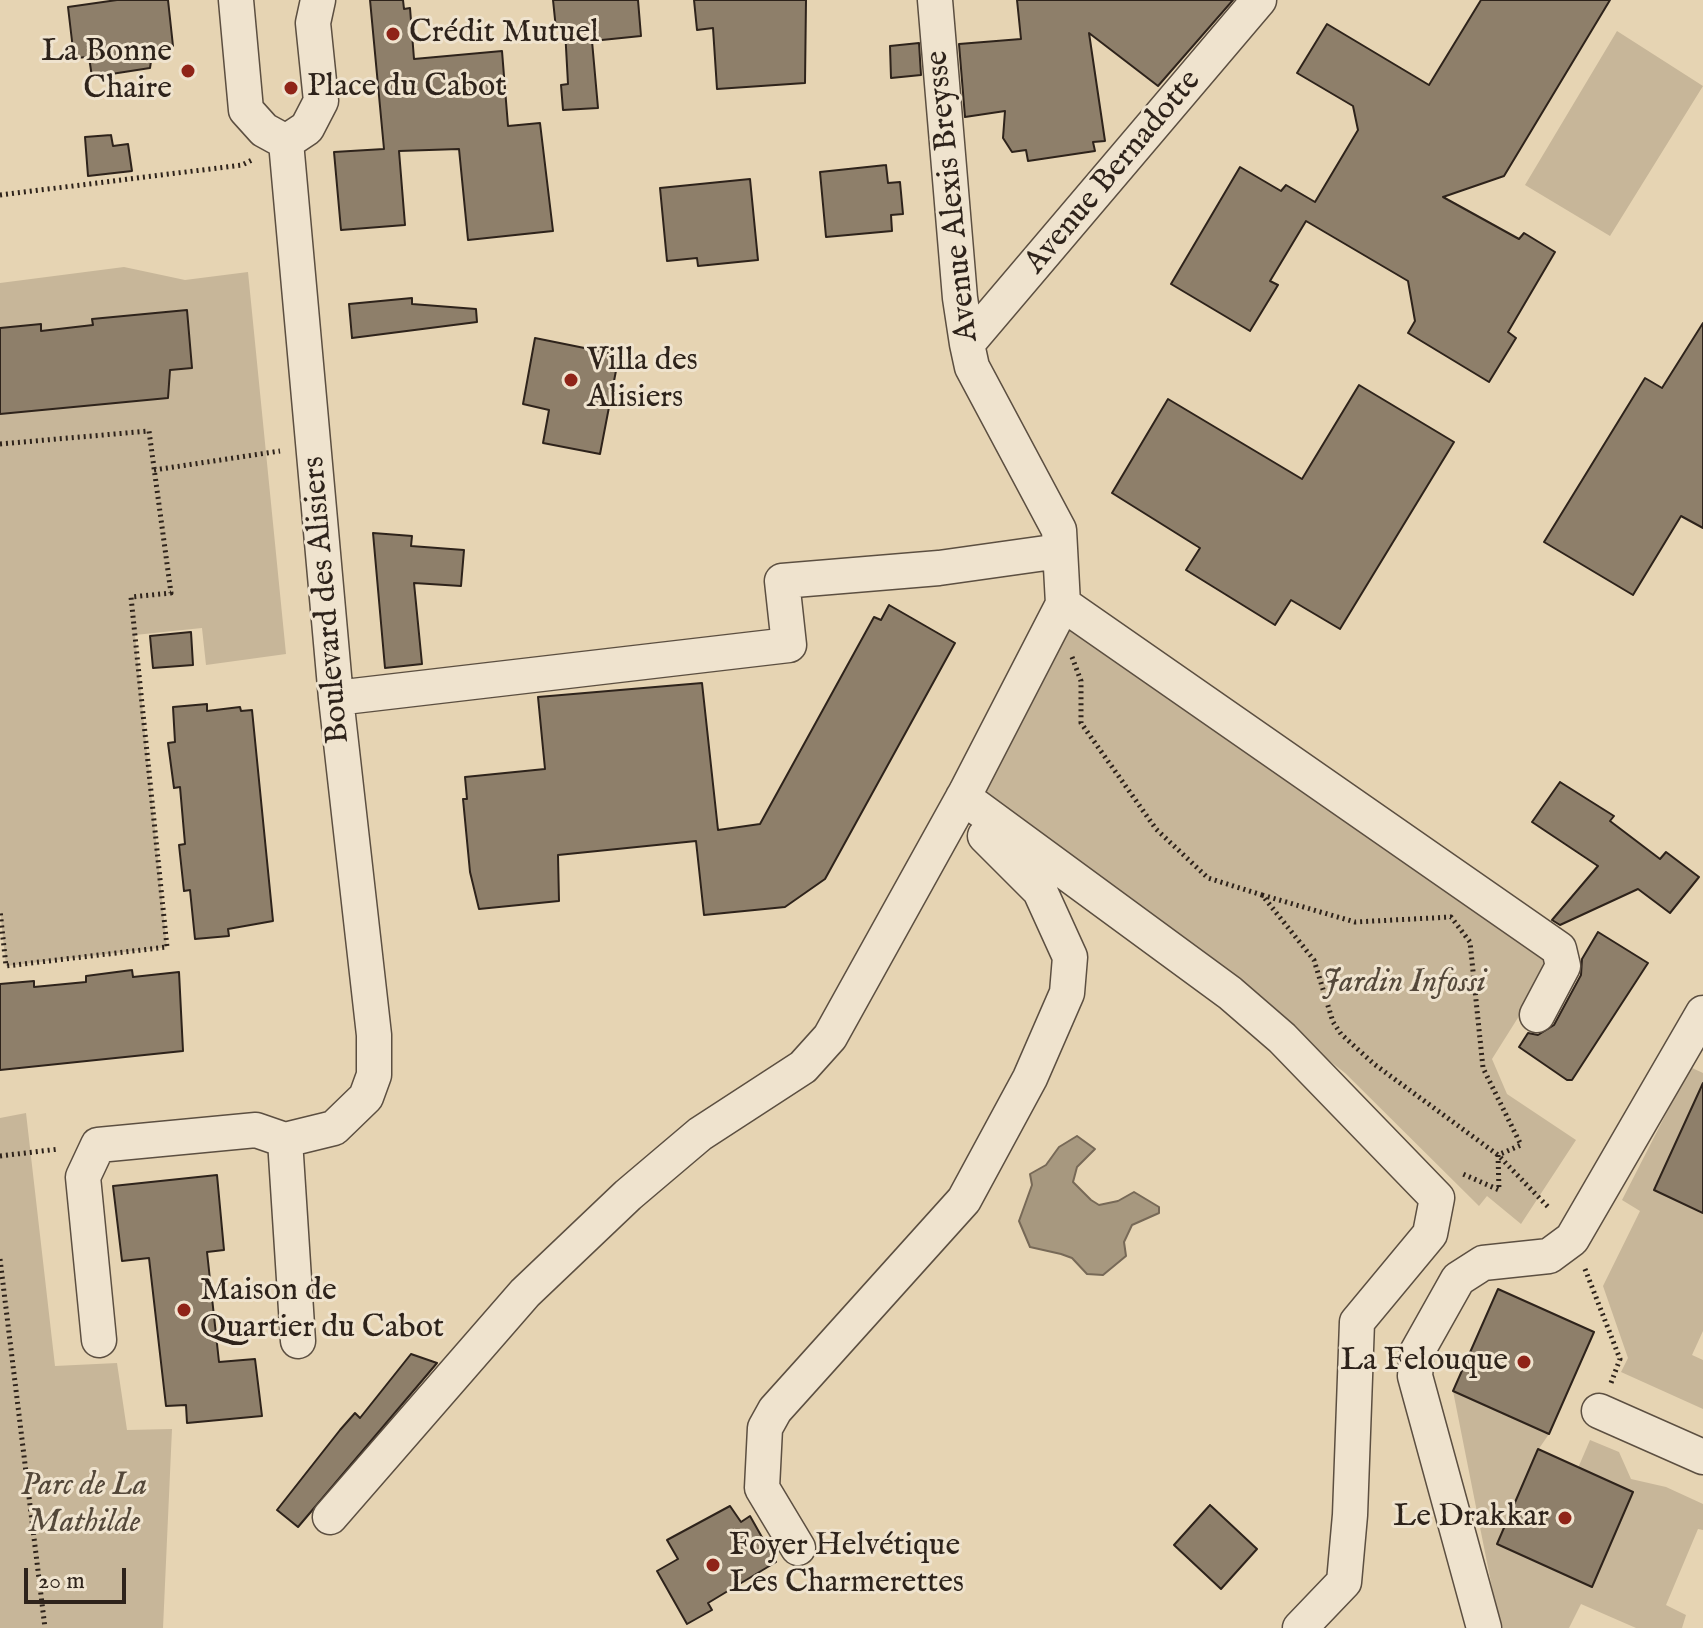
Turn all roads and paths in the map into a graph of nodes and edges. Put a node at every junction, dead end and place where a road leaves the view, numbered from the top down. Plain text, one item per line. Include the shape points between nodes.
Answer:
1 (236, 0) edge
2 (318, 0) edge
3 (935, 0) edge
4 (1259, 0) edge
5 (286, 142) junction
6 (0, 195) edge
7 (967, 344) junction
8 (0, 444) edge
9 (313, 446) junction
10 (154, 470) junction
11 (1060, 551) junction
12 (1058, 614) junction
13 (336, 698) junction
14 (956, 809) junction
15 (1262, 895) junction
16 (0, 910) edge
17 (1703, 1013) edge
18 (1537, 1015) dead end
19 (285, 1140) junction
20 (31, 1152) dead end
21 (1498, 1155) junction
22 (0, 1156) edge
23 (1572, 1239) junction
24 (0, 1259) edge
25 (99, 1340) dead end
26 (298, 1341) dead end
27 (1599, 1411) joint
28 (1703, 1457) edge
29 (330, 1517) dead end
30 (798, 1548) dead end
31 (1302, 1627) edge
32 (45, 1628) edge
33 (1484, 1628) edge

1 - 5 street via 246,110 264,130
2 - 5 street via 313,23 321,101 307,128
3 - 7 street, Avenue Alexis Breysse
4 - 7 street, Avenue Bernadotte
5 - 6 path via 242,165
5 - 9 street, Boulevard des Alisiers via 284,246
7 - 11 street, Avenue Alexis Breysse via 972,367 1059,530
8 - 10 path via 149,431
9 - 10 path
9 - 13 street, Boulevard des Alisiers
10 - 16 path via 171,593 131,597 167,947 6,966
11 - 12 street, Avenue Alexis Breysse
11 - 13 street via 782,581 789,645
12 - 14 street
12 - 15 path via 1081,681 1081,723 1156,829 1208,878
12 - 18 street via 1559,949 1563,966
13 - 19 street, Boulevard des Alisiers via 374,1075 366,1097 334,1128
14 - 29 street via 830,1037 803,1067 700,1134 525,1293
14 - 30 street via 1040,891 1070,957 1067,993 1030,1078 964,1200 775,1410 765,1428 762,1488
14 - 31 street via 1230,993 1282,1038 1437,1198 1430,1234 1357,1322 1344,1582
15 - 21 path via 1314,960 1341,1034
15 - 21 path via 1355,922 1451,917 1470,942 1483,1068 1521,1145
17 - 23 street
19 - 25 street via 256,1130 98,1145 83,1177
19 - 26 street
20 - 22 path
21 - 23 path via 1540,1196
23 - 27 path via 1620,1359
23 - 33 street via 1549,1256 1483,1263 1458,1279 1417,1352 1415,1376
24 - 32 path
27 - 28 street

